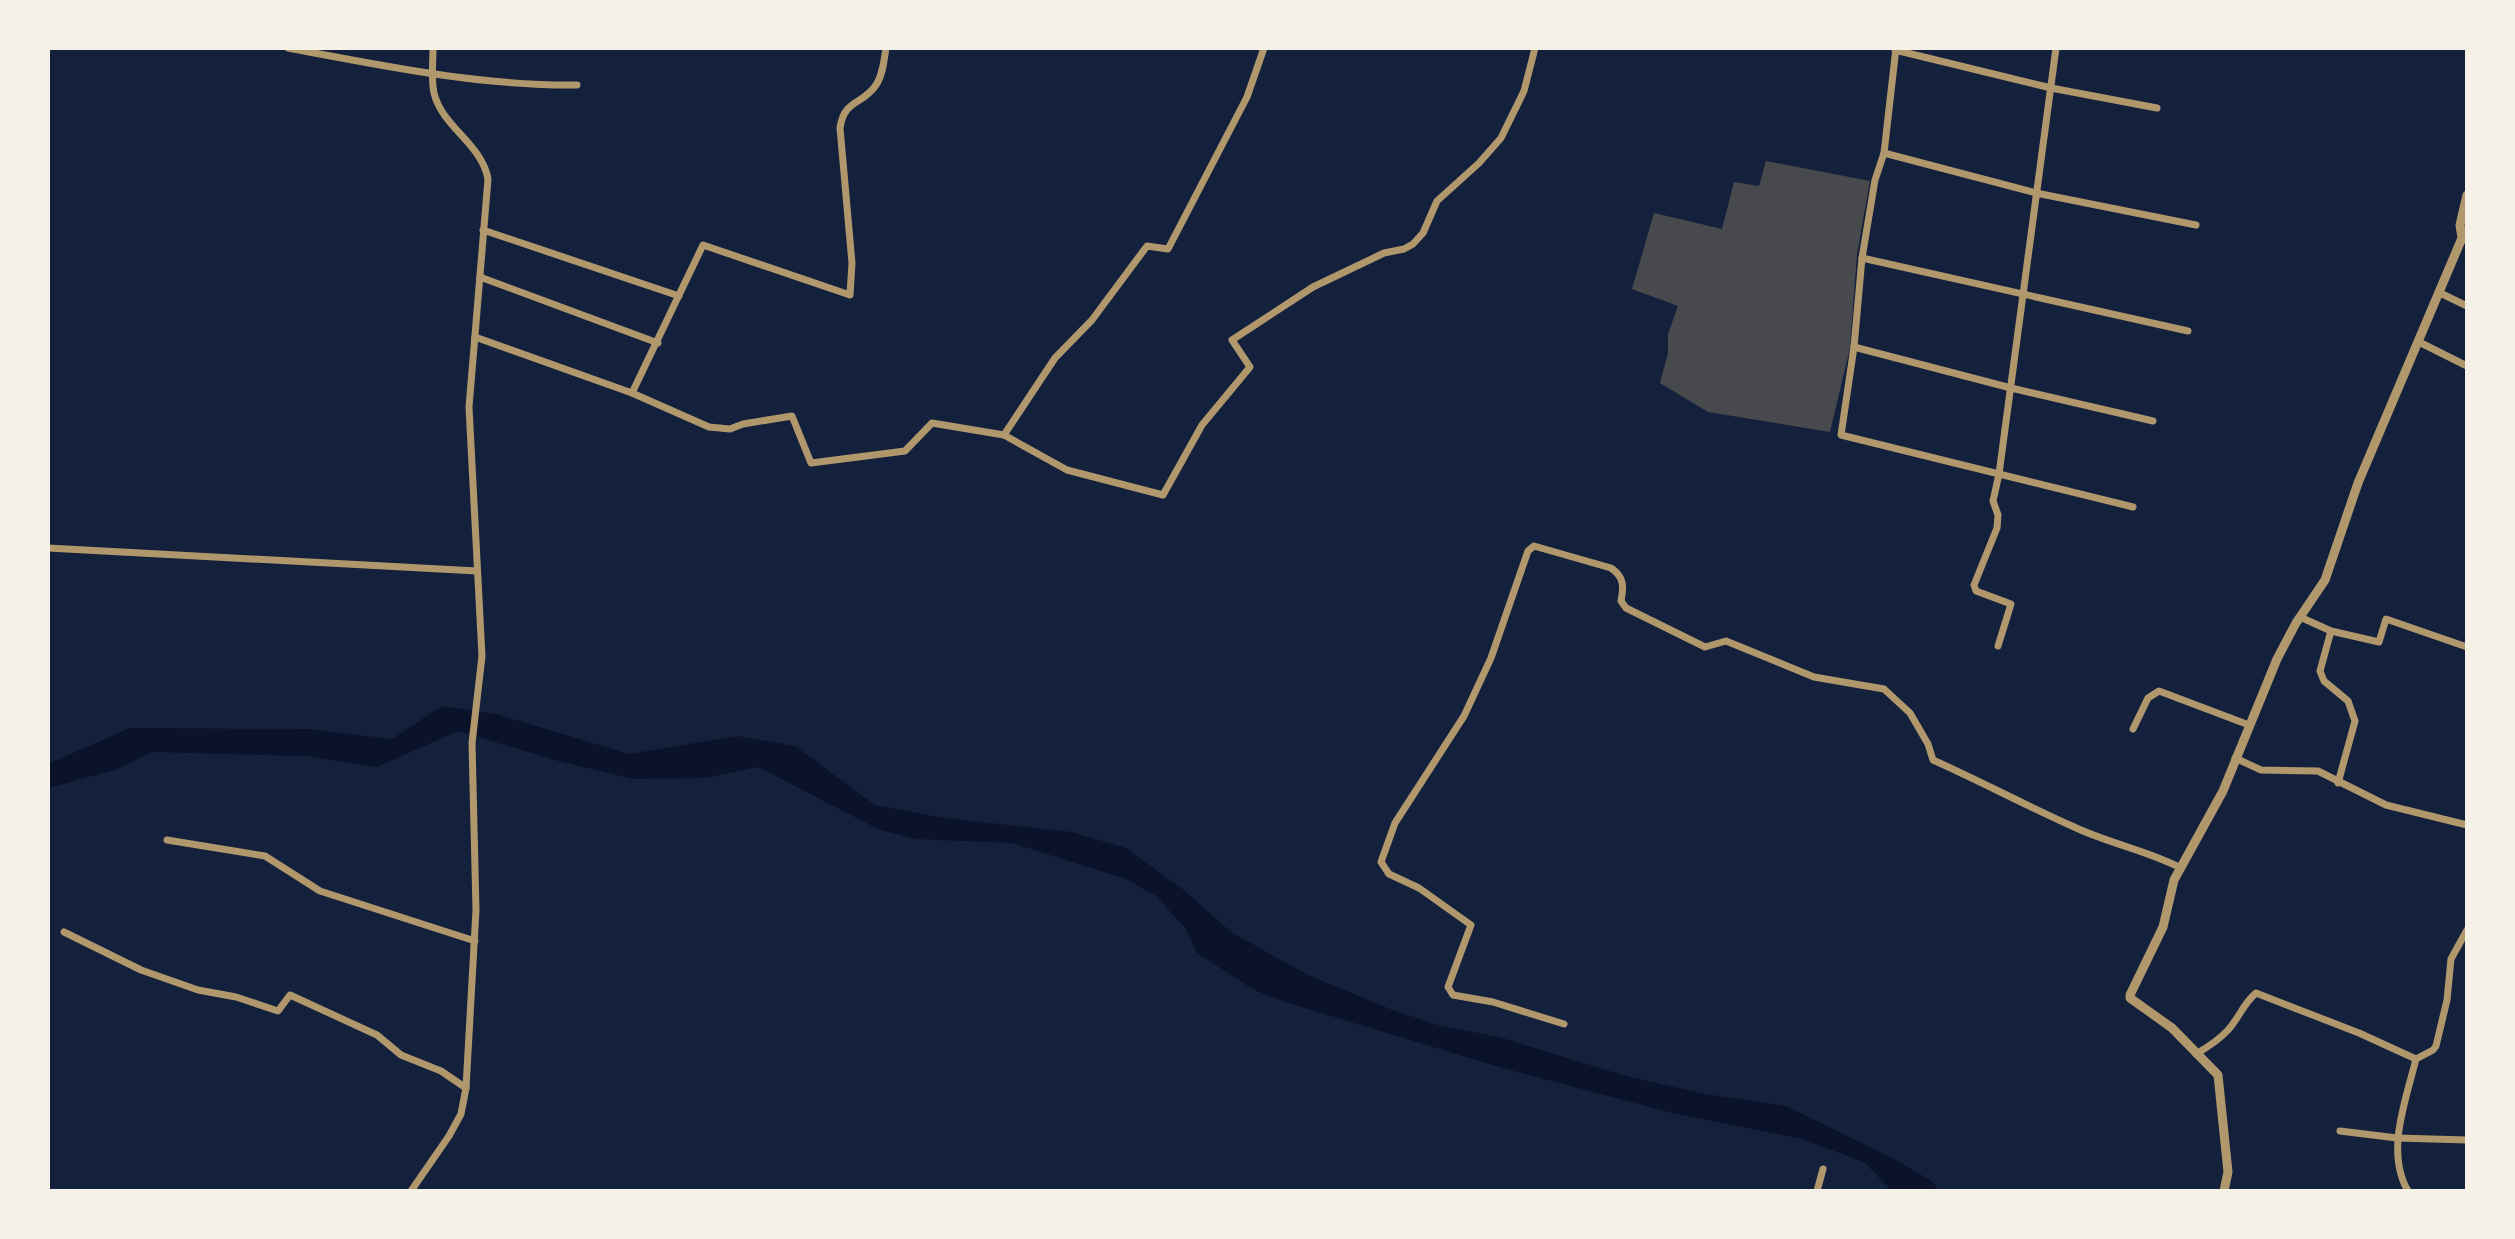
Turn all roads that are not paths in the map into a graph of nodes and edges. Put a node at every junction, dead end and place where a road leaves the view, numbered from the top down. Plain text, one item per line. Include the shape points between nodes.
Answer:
1 (288, 48) edge
2 (433, 48) edge
3 (886, 48) edge
4 (1264, 48) edge
5 (1535, 48) edge
6 (2056, 48) edge
7 (1896, 49) edge
8 (432, 74) junction
9 (577, 85) dead end
10 (2051, 88) junction
11 (2157, 108) dead end
12 (1884, 153) junction
13 (2036, 193) junction
14 (2467, 195) edge
15 (2196, 225) dead end
16 (483, 230) junction
17 (1862, 258) junction
18 (480, 277) junction
19 (2438, 292) junction
20 (2023, 294) junction
21 (679, 296) junction
22 (2467, 306) edge
23 (2188, 331) dead end
24 (475, 337) junction
25 (2419, 342) junction
26 (658, 343) junction
27 (1854, 347) junction
28 (2467, 366) edge
29 (2011, 388) junction
30 (632, 393) junction
31 (2153, 421) dead end
32 (1004, 435) junction
33 (1999, 474) junction
34 (2133, 507) dead end
35 (48, 548) edge
36 (477, 571) junction
37 (2300, 617) junction
38 (2331, 631) junction
39 (1998, 646) dead end
40 (2467, 647) edge
41 (2249, 725) junction
42 (2133, 729) dead end
43 (2235, 758) junction
44 (2338, 783) junction
45 (2467, 825) edge
46 (167, 840) dead end
47 (2181, 868) junction
48 (2467, 930) edge
49 (64, 932) dead end
50 (475, 941) junction
51 (1564, 1024) dead end
52 (2196, 1054) junction
53 (2416, 1059) junction
54 (466, 1088) junction
55 (2340, 1131) dead end
56 (2397, 1138) junction
57 (2467, 1140) edge
58 (1823, 1169) dead end
59 (411, 1191) edge
60 (1817, 1191) edge
61 (2224, 1191) edge
62 (2408, 1191) edge

1 - 8 street
2 - 8 street
3 - 21 street via 875,88 842,114 850,295 703,245
4 - 32 street via 1247,97 1168,249 1147,246 1092,320 1055,358
5 - 32 street via 1524,91 1501,138 1437,201 1413,244 1313,287 1232,340 1250,367 1202,425 1163,495 1067,470
6 - 10 street
7 - 10 street
7 - 12 street
8 - 9 street via 527,86
8 - 16 street via 441,110 486,167
10 - 11 street
10 - 13 street
12 - 13 street
12 - 17 street
13 - 15 street
13 - 20 street
14 - 19 street via 2462,238
16 - 18 street
16 - 21 street
17 - 20 street
17 - 27 street
18 - 24 street
18 - 26 street
19 - 22 street
19 - 25 street
20 - 23 street
20 - 29 street
21 - 26 street
24 - 30 street
24 - 36 street via 469,407
25 - 28 street
25 - 37 street via 2358,483 2325,580
26 - 30 street
27 - 29 street
27 - 33 street via 1841,435
29 - 31 street
29 - 33 street
30 - 32 street via 709,427 730,429 792,416 811,463 905,451 932,423
33 - 34 street
33 - 39 street via 1993,501 1997,528 1974,585 1976,591 2011,604
35 - 36 street
36 - 50 street via 482,656 472,743
37 - 38 street
37 - 41 street
38 - 40 street via 2379,642 2386,619
38 - 44 street via 2320,671 2348,701 2355,721
41 - 42 street via 2159,691 2148,698
41 - 43 street
43 - 44 street via 2261,770 2318,771
43 - 47 street
44 - 45 street via 2386,805
46 - 50 street via 265,856 320,891
47 - 51 street via 2073,827 1933,760 1910,713 1884,689 1814,677 1726,641 1705,647 1626,608 1621,601 1624,586 1611,568 1534,546 1464,716 1395,823 1381,862 1389,874 1471,925 1448,987 1453,995
47 - 52 street via 2169,892 2163,927 2130,998 2172,1028
48 - 53 street via 2451,959 2436,1046
49 - 54 street via 141,970 198,990 278,1011 290,995 377,1035 401,1055
50 - 54 street
52 - 53 street via 2230,1028 2256,993
52 - 61 street via 2218,1075 2228,1172
53 - 56 street
54 - 59 street via 461,1114
55 - 56 street
56 - 57 street
56 - 62 street
58 - 60 street

